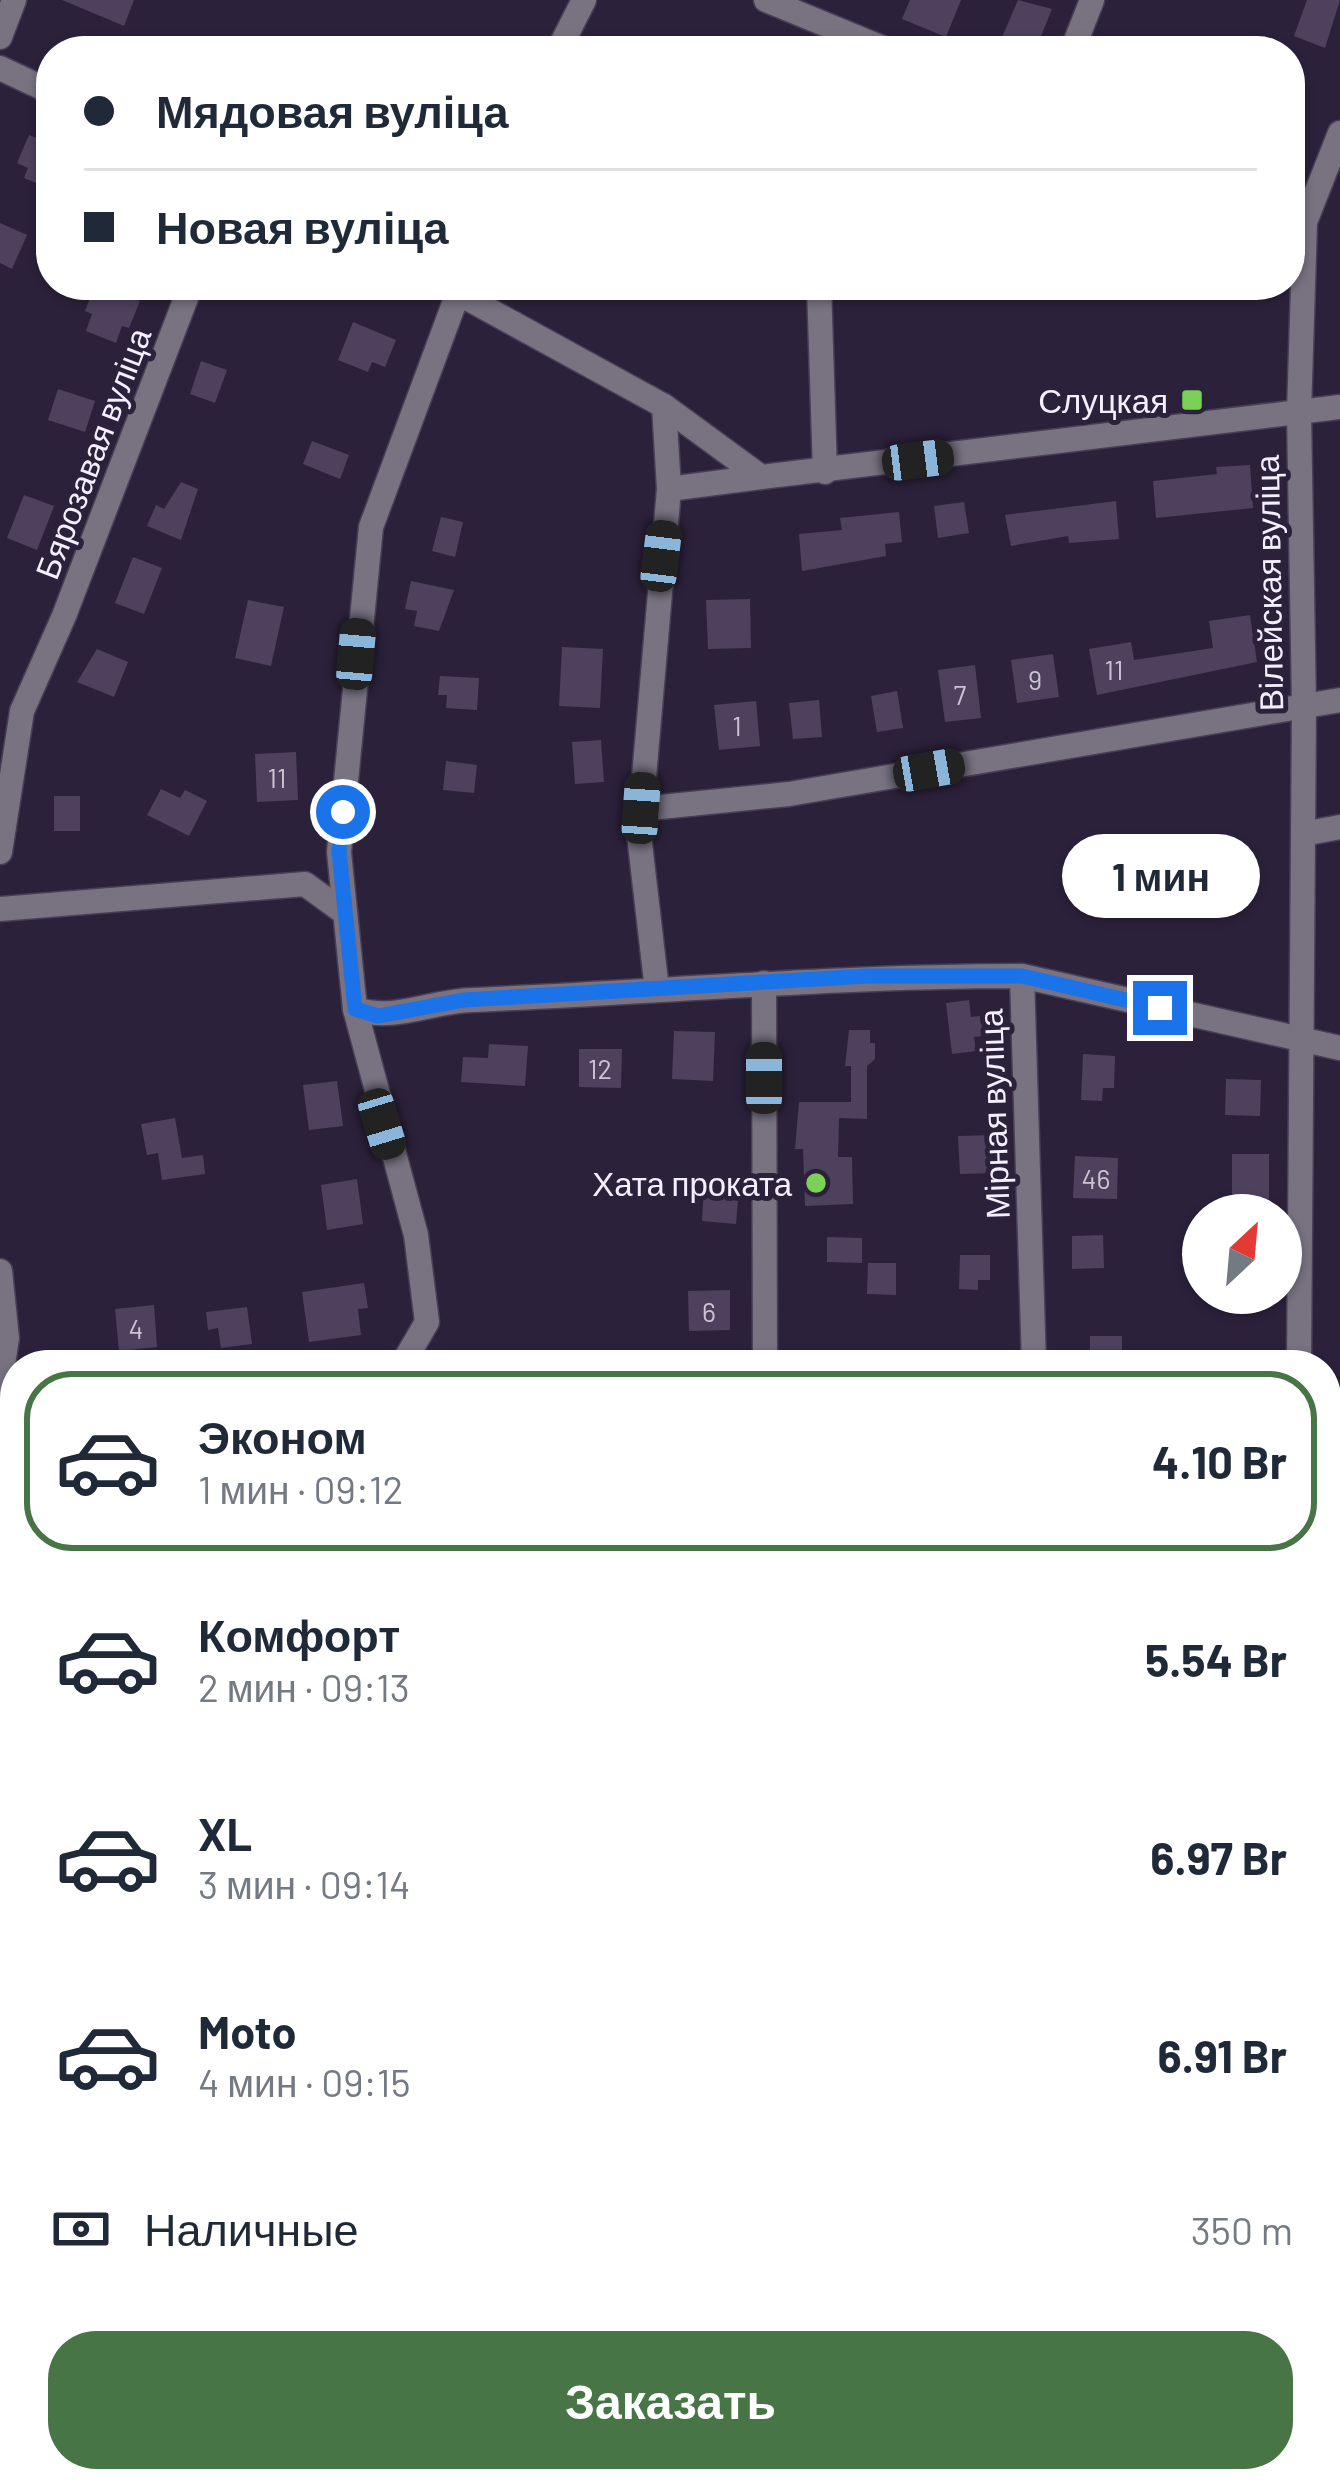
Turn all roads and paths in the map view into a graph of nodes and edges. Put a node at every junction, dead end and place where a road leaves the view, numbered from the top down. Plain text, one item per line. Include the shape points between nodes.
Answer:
1 (14, 0) edge
2 (584, 0) edge
3 (1092, 0) edge
4 (779, 2) edge
5 (566, 36) edge
6 (856, 36) edge
7 (1078, 36) edge
8 (0, 37) edge
9 (0, 68) edge
10 (36, 85) edge
11 (1340, 133) edge
12 (1305, 203) edge
13 (185, 300) edge
14 (450, 300) edge
15 (477, 300) edge
16 (819, 300) edge
17 (1298, 300) edge
18 (664, 406) junction
19 (1340, 407) edge
20 (1299, 413) junction
21 (825, 472) junction
22 (761, 477) junction
23 (669, 489) junction
24 (1340, 700) edge
25 (1304, 706) junction
26 (641, 808) junction
27 (1340, 827) edge
28 (1304, 834) junction
29 (339, 851) junction
30 (0, 852) edge
31 (305, 884) junction
32 (0, 909) edge
33 (345, 913) junction
34 (1022, 976) junction
35 (764, 982) junction
36 (657, 989) junction
37 (355, 1009) junction
38 (1298, 1040) junction
39 (1340, 1048) edge
40 (0, 1271) edge
41 (5, 1350) edge
42 (412, 1350) edge
43 (765, 1350) edge
44 (1034, 1350) edge
45 (1299, 1350) edge

1 - 8 street
2 - 5 street
3 - 7 street
4 - 6 street
9 - 10 street
11 - 12 street, Вілейская вуліца
13 - 30 street, Бярозавая вуліца via 22,710
14 - 29 street via 371,527
15 - 18 street
16 - 21 street
17 - 20 street, Вілейская вуліца
18 - 22 street
18 - 23 street
19 - 20 street
20 - 21 street
20 - 25 street, Вілейская вуліца
21 - 22 street
22 - 23 street
23 - 26 street
24 - 25 street
25 - 26 street via 789,794
25 - 28 street, Вілейская вуліца
26 - 36 street
27 - 28 street
28 - 38 street, Вілейская вуліца
29 - 31 street
29 - 33 street
31 - 32 street
31 - 33 street
33 - 37 street
34 - 35 street, Мірная вуліца
34 - 38 street
34 - 44 street, Мірная вуліца
35 - 36 street, Мірная вуліца
35 - 43 street
36 - 37 street, Мірная вуліца via 464,1000 378,1016
37 - 42 street via 416,1235 427,1322
38 - 39 street
38 - 45 street, Вілейская вуліца
40 - 41 street

